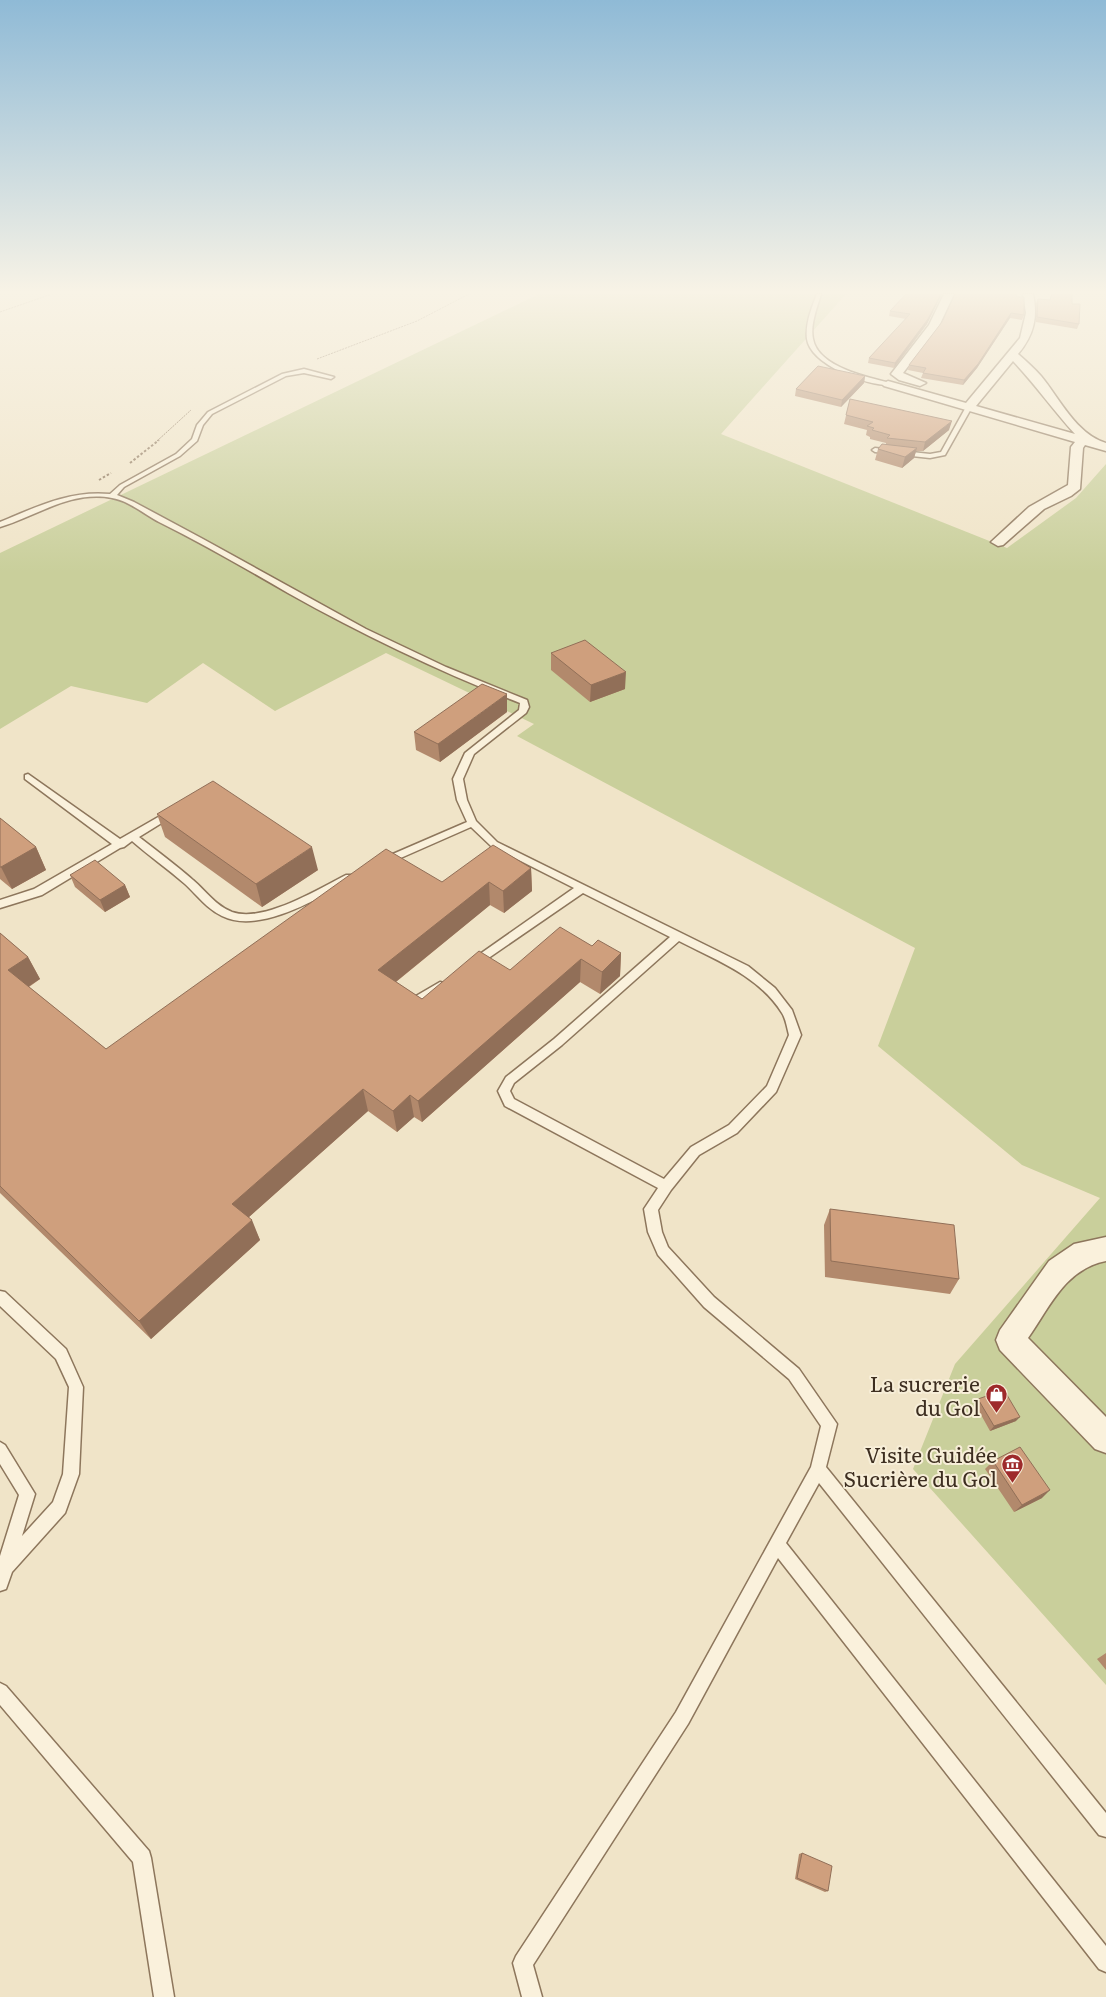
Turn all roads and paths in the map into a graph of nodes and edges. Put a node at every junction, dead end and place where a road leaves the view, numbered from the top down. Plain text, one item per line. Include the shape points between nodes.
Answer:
1 (260, 387) edge
2 (903, 387) edge
3 (929, 387) edge
4 (985, 387) edge
5 (1043, 387) edge
6 (973, 402) junction
7 (1086, 441) junction
8 (1106, 447) edge
9 (875, 450) dead end
10 (112, 496) junction
11 (0, 526) edge
12 (998, 542) dead end
13 (28, 777) dead end
14 (170, 814) edge
15 (472, 823) junction
16 (134, 837) junction
17 (121, 845) junction
18 (376, 865) edge
19 (359, 873) edge
20 (582, 888) junction
21 (0, 904) edge
22 (678, 936) junction
23 (420, 999) edge
24 (666, 1186) junction
25 (1106, 1249) edge
26 (0, 1297) edge
27 (1106, 1438) edge
28 (0, 1450) edge
29 (818, 1469) junction
30 (777, 1544) junction
31 (2, 1573) edge
32 (0, 1692) edge
33 (1106, 1828) edge
34 (1106, 1962) edge
35 (164, 1997) edge
36 (532, 1997) edge

1 - 10 lane via 210,413 200,425 195,440 178,455 122,486
2 - 6 street
3 - 6 street
4 - 6 street
5 - 7 street
6 - 7 street
6 - 9 lane via 943,454 930,456
7 - 8 street
7 - 12 street via 1077,448 1075,486 1068,493 1033,510
10 - 11 lane via 61,499
10 - 15 lane via 210,545 378,637 456,676 524,702 523,712 470,753 458,779 462,800
13 - 17 lane
14 - 16 lane
15 - 18 lane
15 - 20 lane via 494,844
16 - 17 lane
16 - 19 lane via 216,907 232,916 262,916
17 - 21 lane via 38,892
20 - 22 lane
20 - 23 lane via 510,941
22 - 24 lane via 744,968 771,991 788,1013 795,1035 772,1089 732,1129 695,1151
22 - 24 lane via 510,1080 504,1091 509,1102
24 - 29 lane via 651,1209 662,1251 709,1302 794,1374 829,1424
25 - 27 street via 1084,1253 1059,1270 1010,1340
26 - 31 lane via 61,1354 76,1387 71,1474 59,1508
28 - 31 lane via 27,1494
29 - 30 lane
29 - 33 lane
30 - 34 lane
30 - 36 lane via 682,1718 523,1963
32 - 35 lane via 142,1858

